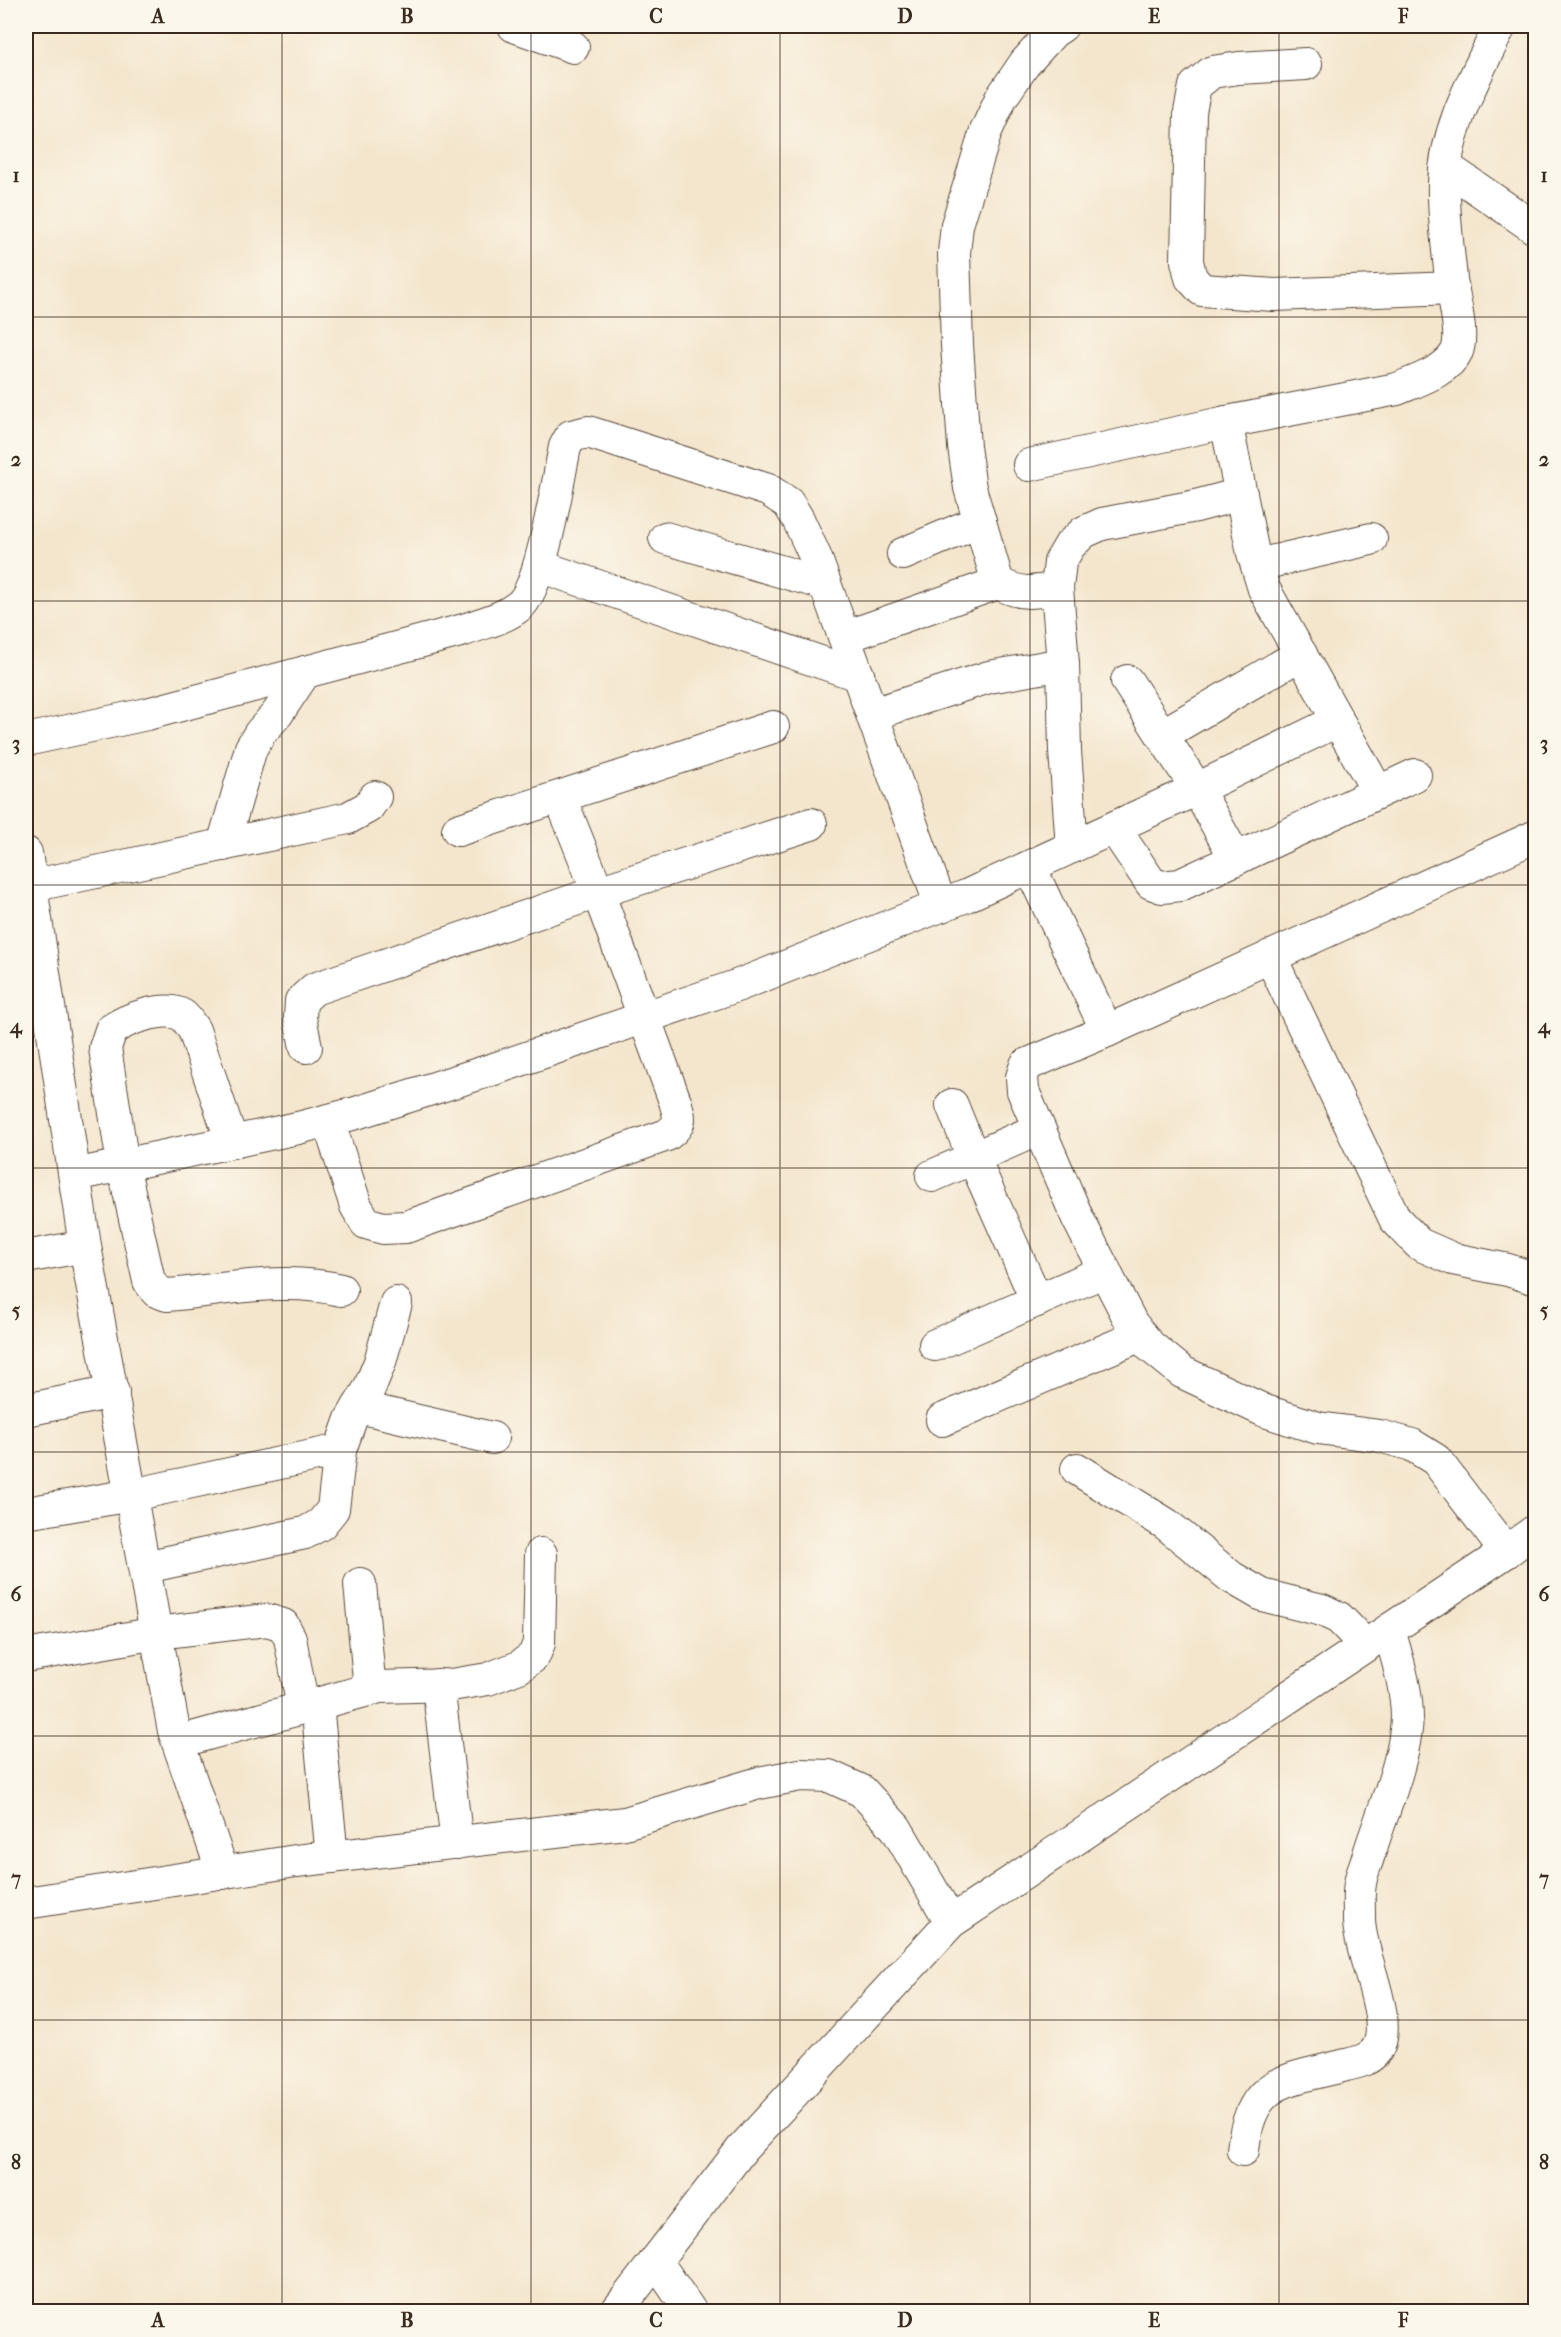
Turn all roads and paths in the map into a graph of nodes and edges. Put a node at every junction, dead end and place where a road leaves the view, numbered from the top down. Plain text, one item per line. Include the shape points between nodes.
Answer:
1 (514, 26) edge
2 (1500, 26) edge
3 (1049, 32) edge
4 (573, 47) dead end
5 (1306, 64) dead end
6 (1446, 167) junction
7 (1536, 229) edge
8 (1452, 288) junction
9 (1226, 422) junction
10 (1029, 465) dead end
11 (1241, 494) junction
12 (980, 521) junction
13 (665, 538) dead end
14 (1371, 539) dead end
15 (903, 554) dead end
16 (1257, 565) junction
17 (539, 566) junction
18 (998, 583) junction
19 (825, 584) junction
20 (1057, 588) junction
21 (845, 637) junction
22 (1301, 654) junction
23 (1064, 664) junction
24 (304, 672) junction
25 (858, 675) junction
26 (1127, 681) dead end
27 (873, 714) junction
28 (1337, 721) junction
29 (773, 726) dead end
30 (1162, 735) junction
31 (26, 740) edge
32 (1415, 775) dead end
33 (1197, 789) junction
34 (1378, 792) junction
35 (560, 797) junction
36 (375, 798) dead end
37 (811, 824) dead end
38 (1114, 828) junction
39 (458, 830) dead end
40 (1536, 836) edge
41 (223, 845) junction
42 (1072, 847) junction
43 (26, 853) edge
44 (1236, 859) junction
45 (1030, 867) junction
46 (31, 886) junction
47 (598, 892) junction
48 (940, 906) junction
49 (1270, 956) junction
50 (644, 1017) junction
51 (1107, 1031) junction
52 (306, 1047) dead end
53 (952, 1105) dead end
54 (328, 1120) junction
55 (1039, 1129) junction
56 (232, 1142) junction
57 (973, 1157) junction
58 (123, 1165) junction
59 (75, 1175) junction
60 (932, 1176) dead end
61 (86, 1246) junction
62 (26, 1257) edge
63 (1105, 1271) junction
64 (1536, 1279) edge
65 (341, 1290) dead end
66 (1037, 1301) junction
67 (396, 1303) dead end
68 (1141, 1335) junction
69 (935, 1345) dead end
70 (113, 1392) junction
71 (358, 1407) junction
72 (26, 1410) edge
73 (942, 1420) dead end
74 (492, 1437) dead end
75 (340, 1450) junction
76 (1077, 1469) dead end
77 (132, 1495) junction
78 (26, 1513) edge
79 (1535, 1532) edge
80 (1506, 1552) junction
81 (541, 1554) dead end
82 (145, 1567) junction
83 (360, 1584) dead end
84 (157, 1633) junction
85 (1377, 1637) junction
86 (26, 1656) edge
87 (438, 1685) junction
88 (370, 1690) junction
89 (310, 1706) junction
90 (178, 1742) junction
91 (457, 1843) junction
92 (332, 1857) junction
93 (223, 1873) junction
94 (26, 1903) edge
95 (951, 1922) junction
96 (1243, 2150) dead end
97 (656, 2261) junction
98 (616, 2312) edge
99 (691, 2312) edge

1 - 4 street
2 - 6 street via 1457,116
3 - 12 street via 1001,98 986,131 957,225 954,253 958,392 970,488
5 - 8 street via 1212,72 1195,87 1190,112 1187,261 1191,278 1203,290 1274,295
6 - 7 street
6 - 8 street
8 - 9 street via 1458,349 1450,361 1420,380 1367,395
9 - 10 street
9 - 11 street
11 - 16 street
11 - 20 street via 1102,524 1084,532 1070,544 1060,562
12 - 15 street
12 - 18 street
13 - 19 street
14 - 16 street
16 - 22 street via 1264,589
17 - 19 street via 565,447 572,436 588,432 768,490 788,503
17 - 24 street via 528,594 505,615 464,630
17 - 25 street
18 - 20 street via 1020,593
18 - 21 street
19 - 21 street
20 - 23 street
21 - 25 street
22 - 28 street
22 - 30 street
23 - 27 street via 989,677
23 - 42 street
24 - 31 street via 147,714
24 - 41 street via 251,748
25 - 27 street
26 - 30 street
27 - 48 street
28 - 33 street
28 - 34 street
29 - 35 street
30 - 33 street
32 - 34 street
33 - 38 street
33 - 44 street
34 - 44 street
35 - 39 street
35 - 47 street
36 - 41 street via 368,807 348,818
37 - 47 street
38 - 42 street
38 - 44 street via 1151,884 1162,887 1180,885
40 - 49 street
41 - 46 street
42 - 45 street
43 - 46 street
45 - 48 street
45 - 51 street
46 - 59 street
47 - 50 street
47 - 52 street via 314,989 301,1001
48 - 50 street via 739,985
49 - 51 street
49 - 64 street via 1395,1219 1419,1244 1453,1259
50 - 54 street
50 - 54 street via 675,1101 678,1127 667,1135 406,1227 383,1228 366,1223 356,1206
51 - 55 street via 1026,1065 1023,1090
53 - 57 street
54 - 56 street
55 - 57 street
55 - 63 street
56 - 58 street
56 - 58 street via 194,1030 183,1016 167,1011 126,1020 111,1030 105,1048
57 - 60 street
57 - 66 street
58 - 59 street
58 - 65 street via 149,1281 156,1291 167,1295 287,1283
59 - 61 street
61 - 62 street
61 - 70 street
63 - 66 street
63 - 68 street
66 - 69 street
67 - 71 street via 380,1362
68 - 73 street
68 - 80 street via 1182,1372 1265,1411 1318,1428 1412,1445 1436,1460
70 - 72 street
70 - 77 street
71 - 74 street
71 - 75 street
75 - 77 street
75 - 82 street via 333,1509 321,1524 304,1533
76 - 85 street via 1166,1524 1231,1577 1262,1595 1322,1610
77 - 78 street
77 - 82 street
79 - 80 street
80 - 85 street
81 - 87 street via 539,1643 534,1656 519,1667 488,1679
82 - 84 street
83 - 88 street
84 - 86 street
84 - 89 street via 267,1620 283,1625
84 - 90 street
85 - 95 street
85 - 96 street via 1404,1684 1407,1719 1399,1761 1359,1884 1358,1925 1379,2009 1379,2046 1371,2057 1272,2088 1256,2102 1245,2128
87 - 88 street
87 - 91 street
88 - 89 street
89 - 90 street
89 - 92 street
90 - 93 street
91 - 92 street
91 - 95 street via 625,1823 759,1783 800,1774 829,1776 862,1791 896,1828
92 - 93 street
93 - 94 street
95 - 97 street via 742,2149
97 - 98 street
97 - 99 street

